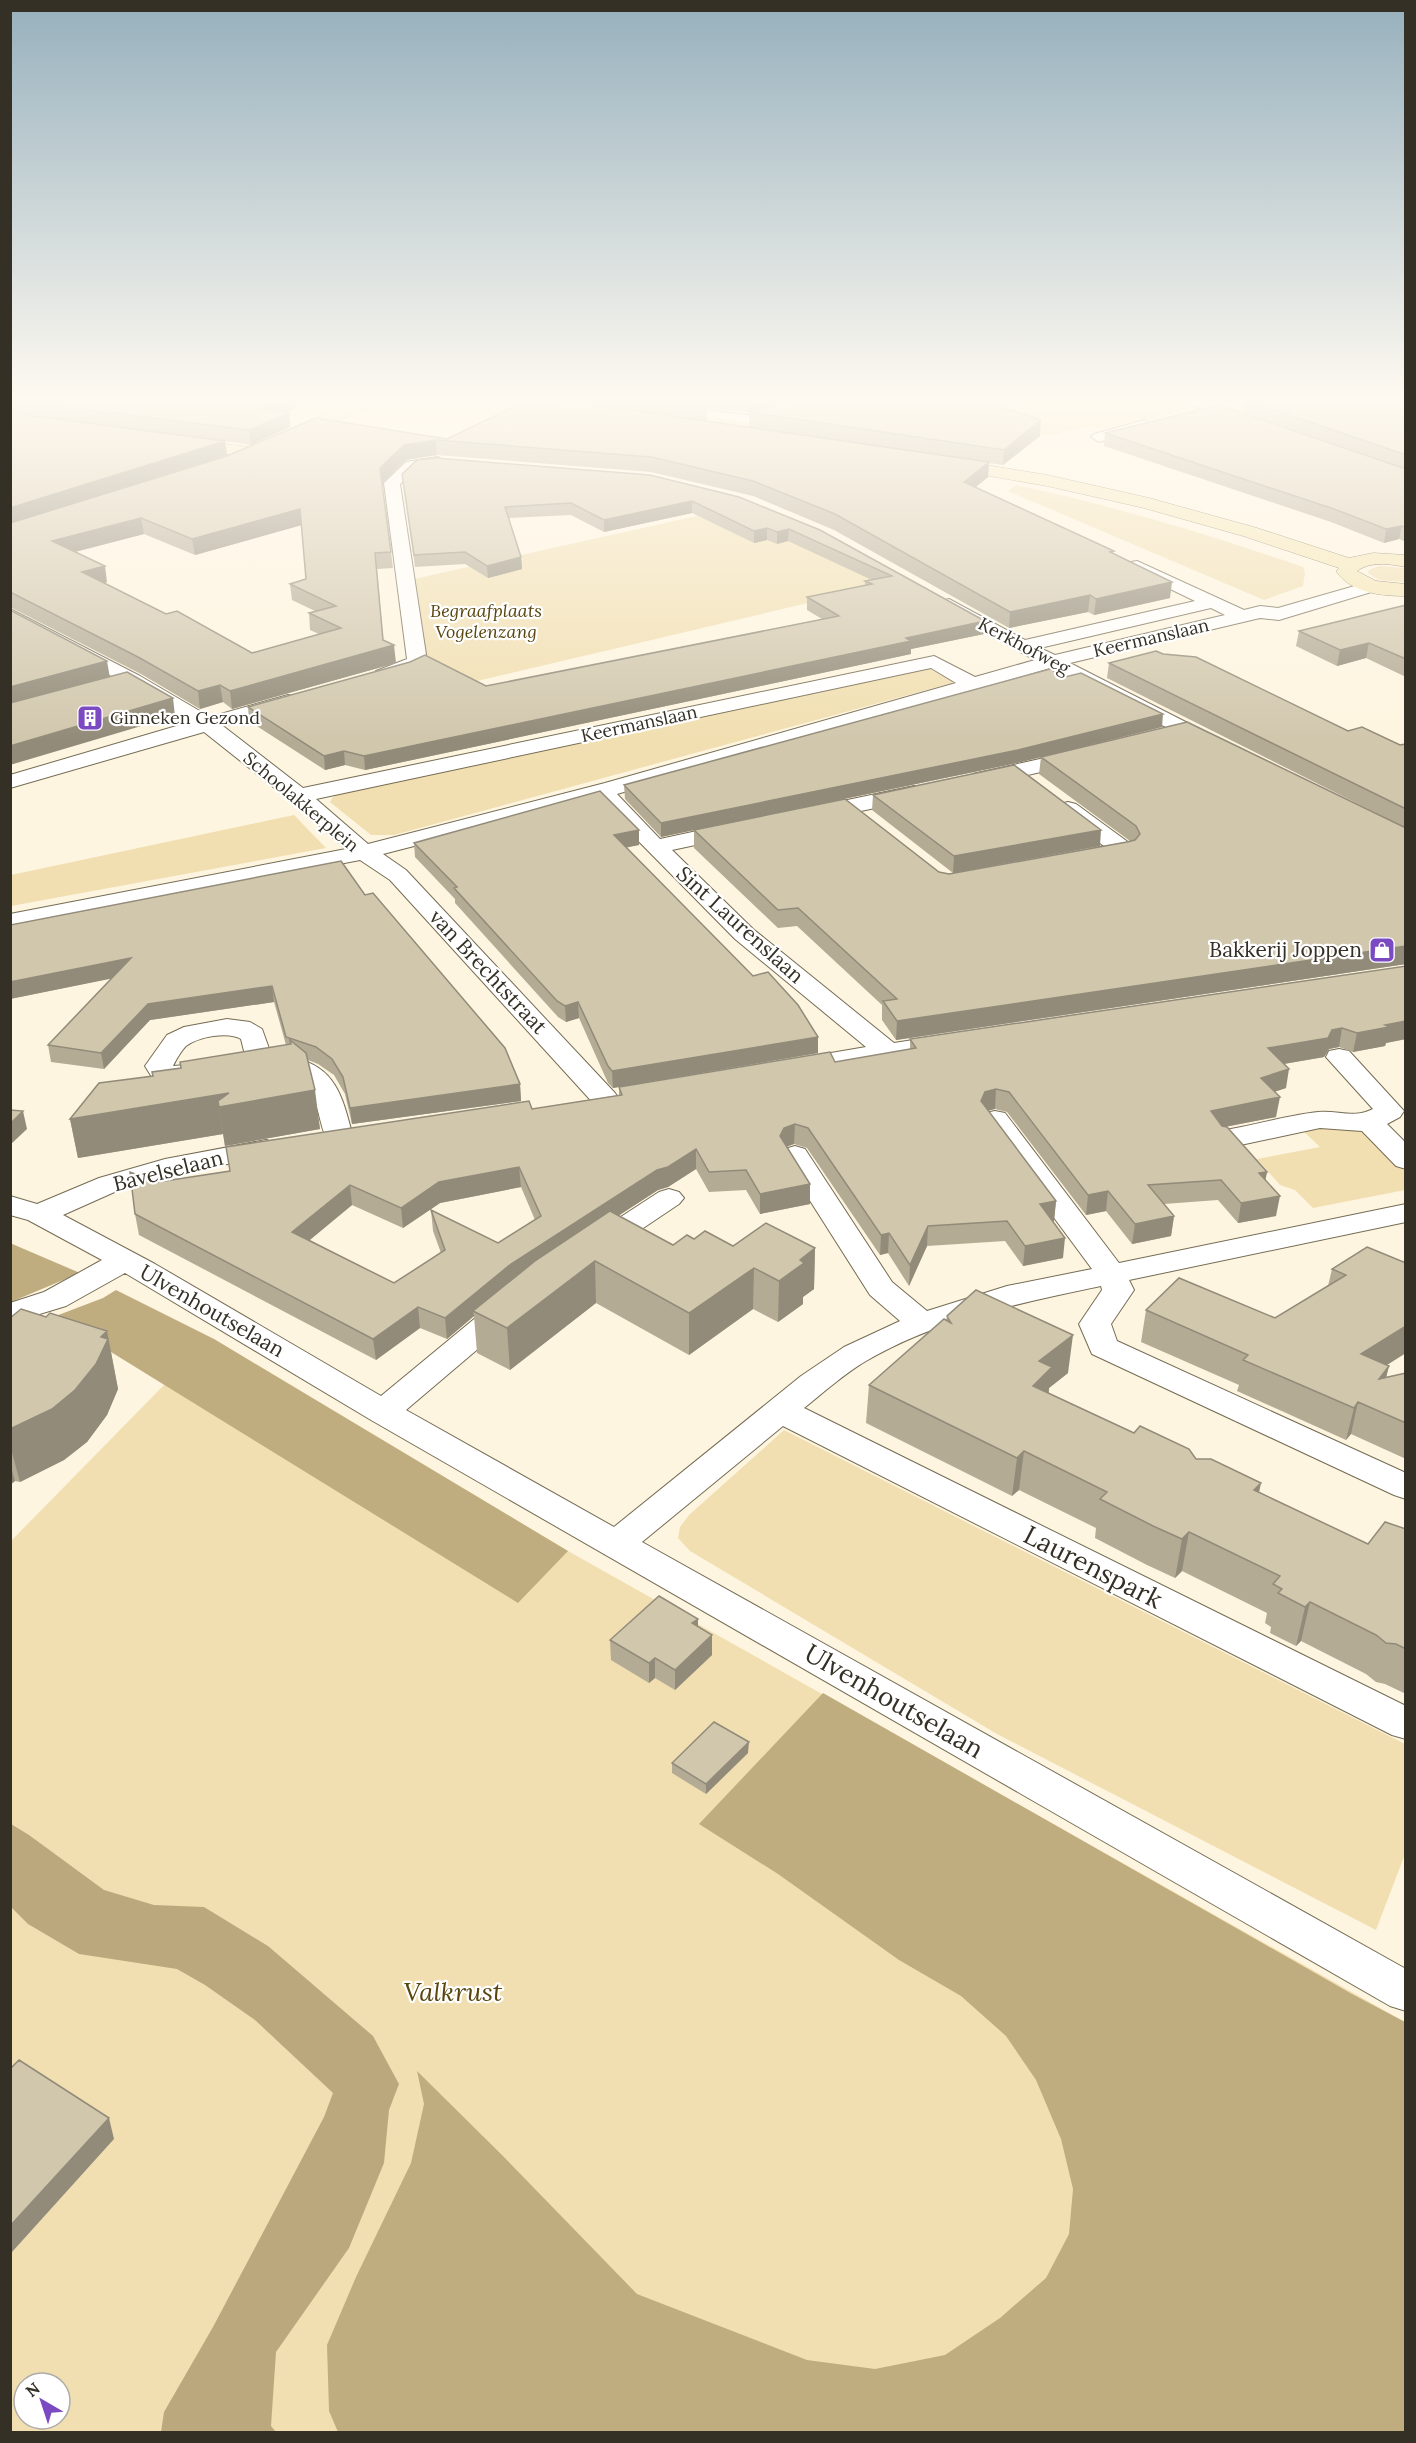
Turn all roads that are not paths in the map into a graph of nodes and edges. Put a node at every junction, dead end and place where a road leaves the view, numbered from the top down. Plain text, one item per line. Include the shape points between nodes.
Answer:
1 (397, 512) edge
2 (1183, 512) edge
3 (1126, 561) edge
4 (1406, 561) edge
5 (1360, 572) junction
6 (1406, 590) edge
7 (930, 594) edge
8 (1213, 602) junction
9 (10, 614) edge
10 (1251, 614) junction
11 (1022, 646) junction
12 (1054, 661) junction
13 (133, 680) junction
14 (360, 681) edge
15 (974, 685) junction
16 (100, 689) edge
17 (305, 697) edge
18 (207, 724) junction
19 (1185, 730) junction
20 (1153, 738) edge
21 (1098, 751) edge
22 (1228, 751) edge
23 (1017, 771) junction
24 (10, 782) edge
25 (963, 783) edge
26 (930, 790) edge
27 (602, 791) junction
28 (299, 796) junction
29 (794, 818) edge
30 (760, 825) edge
31 (655, 847) junction
32 (364, 852) junction
33 (1077, 859) edge
34 (10, 921) edge
35 (971, 1039) edge
36 (887, 1052) junction
37 (1339, 1057) dead end
38 (242, 1064) edge
39 (770, 1071) edge
40 (570, 1104) edge
41 (995, 1119) edge
42 (1369, 1122) junction
43 (1231, 1138) edge
44 (795, 1155) edge
45 (1406, 1160) edge
46 (669, 1198) dead end
47 (10, 1205) edge
48 (1406, 1213) edge
49 (39, 1214) junction
50 (124, 1260) junction
51 (573, 1261) edge
52 (1111, 1273) junction
53 (525, 1293) edge
54 (10, 1313) edge
55 (922, 1323) junction
56 (780, 1410) junction
57 (383, 1412) junction
58 (1406, 1487) edge
59 (617, 1543) junction
60 (1406, 1724) edge
61 (1406, 1992) edge

1 - 14 street via 417,661 404,669
2 - 5 main road via 1235,526
3 - 8 street
4 - 5 main road
5 - 6 main road
5 - 10 street, Keermanslaan via 1279,614
7 - 11 street, Kerkhofweg
8 - 10 street
8 - 11 street
9 - 13 street, Schoolakkerplein
10 - 12 street, Keermanslaan
11 - 12 street, Kerkhofweg
12 - 15 street, Keermanslaan
12 - 19 street, Kerkhofweg
13 - 16 street
13 - 18 street, Schoolakkerplein
15 - 27 street, Keermanslaan
15 - 28 street, Keermanslaan via 934,662
17 - 18 street
18 - 24 street
18 - 28 street, Schoolakkerplein
19 - 20 street
19 - 22 street, Kerkhofweg
21 - 23 street
23 - 25 street
23 - 33 street via 1124,850
26 - 29 street via 859,814
27 - 31 street, Sint Laurenslaan
27 - 32 street, Keermanslaan
28 - 32 street, Schoolakkerplein
30 - 31 street
31 - 36 street, Sint Laurenslaan via 744,934
32 - 34 street, Schoolakkerplein
32 - 40 street, van Brechtstraat via 398,875 617,1097
35 - 36 street
36 - 39 street
37 - 42 street via 1390,1111
38 - 49 street, Bavelselaan via 287,1064 308,1071 326,1087 327,1139 174,1165 109,1184
41 - 52 street
42 - 43 street via 1320,1120
42 - 45 street
44 - 55 street via 881,1288
46 - 51 street
47 - 49 street, Ulvenhoutselaan
48 - 52 street
49 - 50 street, Ulvenhoutselaan
50 - 54 street via 62,1297 37,1308
50 - 57 street, Ulvenhoutselaan
52 - 55 street via 1007,1296
52 - 58 street via 1118,1290 1095,1324 1103,1347
53 - 57 street
55 - 56 street via 855,1354
56 - 59 street
56 - 60 street, Laurenspark
57 - 59 street, Ulvenhoutselaan
59 - 61 street, Ulvenhoutselaan

